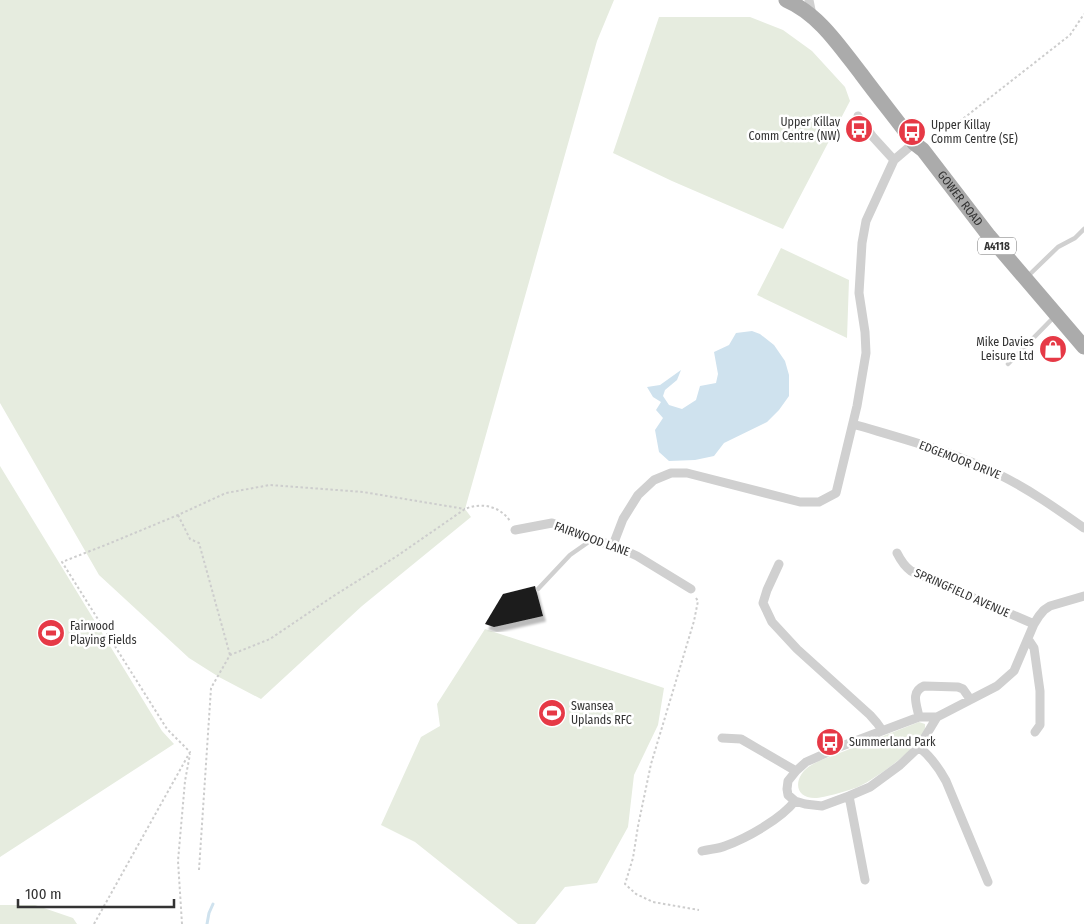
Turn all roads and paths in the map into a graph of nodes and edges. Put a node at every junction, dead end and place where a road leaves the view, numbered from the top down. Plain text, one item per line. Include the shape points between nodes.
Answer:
1 (786, 0) edge
2 (810, 8) edge
3 (1084, 14) edge
4 (858, 116) dead end
5 (918, 146) junction
6 (894, 160) junction
7 (1084, 229) edge
8 (1026, 279) junction
9 (1057, 314) junction
10 (1084, 347) edge
11 (1008, 364) dead end
12 (853, 424) junction
13 (465, 509) junction
14 (178, 515) junction
15 (1084, 528) edge
16 (515, 530) joint
17 (591, 540) junction
18 (613, 545) junction
19 (897, 553) dead end
20 (779, 564) dead end
21 (538, 589) dead end
22 (691, 589) joint
23 (1084, 596) edge
24 (1034, 624) junction
25 (1028, 639) junction
26 (230, 655) junction
27 (970, 700) junction
28 (919, 717) junction
29 (937, 717) junction
30 (882, 730) junction
31 (1035, 732) dead end
32 (722, 738) dead end
33 (919, 747) junction
34 (190, 752) junction
35 (796, 771) junction
36 (849, 796) junction
37 (795, 801) junction
38 (702, 851) dead end
39 (199, 870) dead end
40 (866, 880) dead end
41 (988, 882) dead end
42 (699, 910) dead end
43 (94, 924) edge
44 (182, 924) edge

1 - 2 main road, A4118
2 - 5 main road, A4118
3 - 5 path via 1073,32
4 - 6 street
5 - 6 street
5 - 8 main road, GOWER ROAD / A4118
6 - 12 street via 866,221 862,243 859,293 866,353
7 - 8 lane via 1058,247
8 - 9 main road, GOWER ROAD / A4118
9 - 10 main road, GOWER ROAD / A4118
9 - 11 lane
12 - 15 street, EDGEMOOR DRIVE via 972,462 1000,475
12 - 18 street via 836,494 819,502 800,502 687,473 671,473 654,480 638,495 623,519
13 - 14 path via 363,492 270,485 226,493
13 - 16 path via 475,505 493,508 506,515
13 - 26 path via 270,640
14 - 26 path via 190,539 199,543
14 - 34 path via 62,562 167,728
16 - 17 street, FAIRWOOD LANE via 552,523
17 - 18 street, FAIRWOOD LANE
17 - 21 lane via 570,555
18 - 22 street, FAIRWOOD LANE
19 - 24 street, SPRINGFIELD AVENUE via 911,571
20 - 30 street via 763,603 772,622
22 - 42 path via 698,601 694,621 651,764 625,884 653,902
23 - 24 street via 1050,606
24 - 25 street
25 - 27 street via 1014,670 997,686
25 - 31 street via 1034,648 1040,691 1040,725
26 - 39 path via 211,688
27 - 28 street via 958,687 924,686 916,691 915,697
27 - 29 street
28 - 29 street
28 - 30 street
29 - 33 street
30 - 35 street via 806,762
32 - 35 street via 741,739
33 - 36 street via 900,765
33 - 41 street via 946,781
34 - 43 path
34 - 44 path via 178,861
35 - 37 street via 786,789
36 - 37 street via 822,806
36 - 40 street
37 - 38 street via 780,816 750,834 725,846

